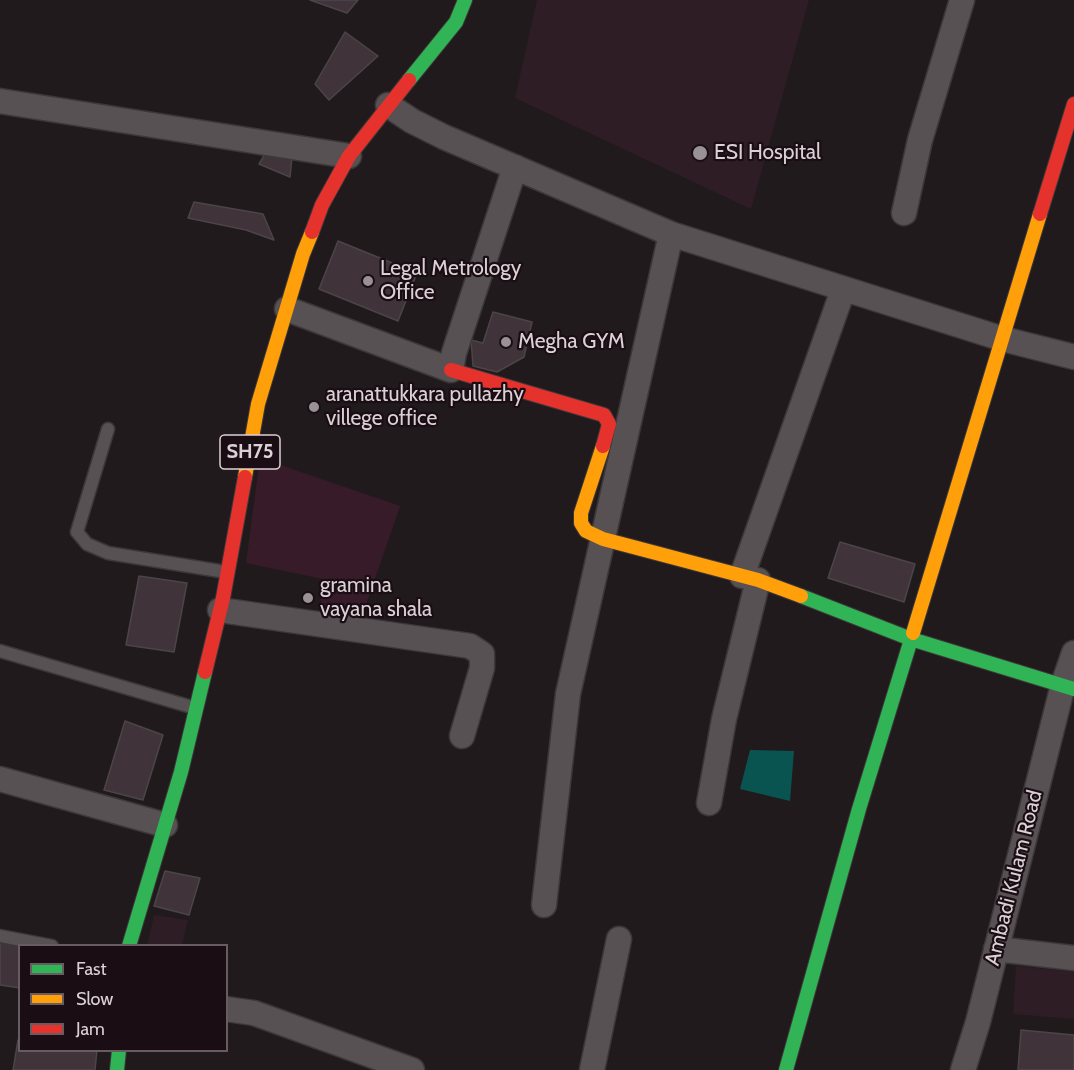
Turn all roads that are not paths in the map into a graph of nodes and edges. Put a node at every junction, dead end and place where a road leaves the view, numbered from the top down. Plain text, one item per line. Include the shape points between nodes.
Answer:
1 (465, 0) edge
2 (962, 0) edge
3 (0, 101) edge
4 (1074, 104) edge
5 (388, 105) junction
6 (349, 156) junction
7 (514, 167) junction
8 (904, 213) dead end
9 (671, 234) junction
10 (843, 290) junction
11 (287, 309) junction
12 (1004, 339) junction
13 (1074, 357) edge
14 (451, 370) junction
15 (108, 429) dead end
16 (603, 539) junction
17 (228, 573) junction
18 (750, 578) junction
19 (220, 610) junction
20 (911, 639) junction
21 (0, 651) edge
22 (1074, 653) edge
23 (1069, 687) edge
24 (196, 708) junction
25 (462, 736) dead end
26 (0, 779) edge
27 (709, 804) dead end
28 (165, 825) junction
29 (544, 905) dead end
30 (0, 936) edge
31 (619, 939) dead end
32 (46, 944) edge
33 (129, 944) edge
34 (996, 950) junction
35 (1074, 958) edge
36 (228, 1009) edge
37 (119, 1052) edge
38 (117, 1070) edge
39 (412, 1070) edge
40 (592, 1070) edge
41 (786, 1070) edge
42 (963, 1070) edge

1 - 5 street, SH75 via 456,22
2 - 8 street via 920,140
3 - 6 street
4 - 12 street
5 - 6 street, SH75
5 - 7 street via 411,121
6 - 11 street, SH75 via 322,205
7 - 9 street
7 - 14 street
9 - 10 street
9 - 16 street
10 - 12 street
10 - 18 street
11 - 14 street
11 - 17 street, SH75 via 258,404
12 - 13 street
12 - 20 street
14 - 16 street via 603,415 609,424 581,524
15 - 17 lane via 77,532 87,544 108,554
16 - 18 street
16 - 29 street via 568,694
17 - 19 street, SH75
18 - 20 street
18 - 27 street
19 - 24 street, SH75
19 - 25 street via 470,646 482,654 482,668
20 - 23 street
20 - 41 street
21 - 24 lane
22 - 23 street, Ambadi Kulam Road
23 - 34 street, Ambadi Kulam Road
24 - 28 street, SH75
26 - 28 street
28 - 33 street, SH75
30 - 32 lane
31 - 40 street
34 - 35 street
34 - 42 street, Ambadi Kulam Road
36 - 39 street via 254,1013
37 - 38 street

